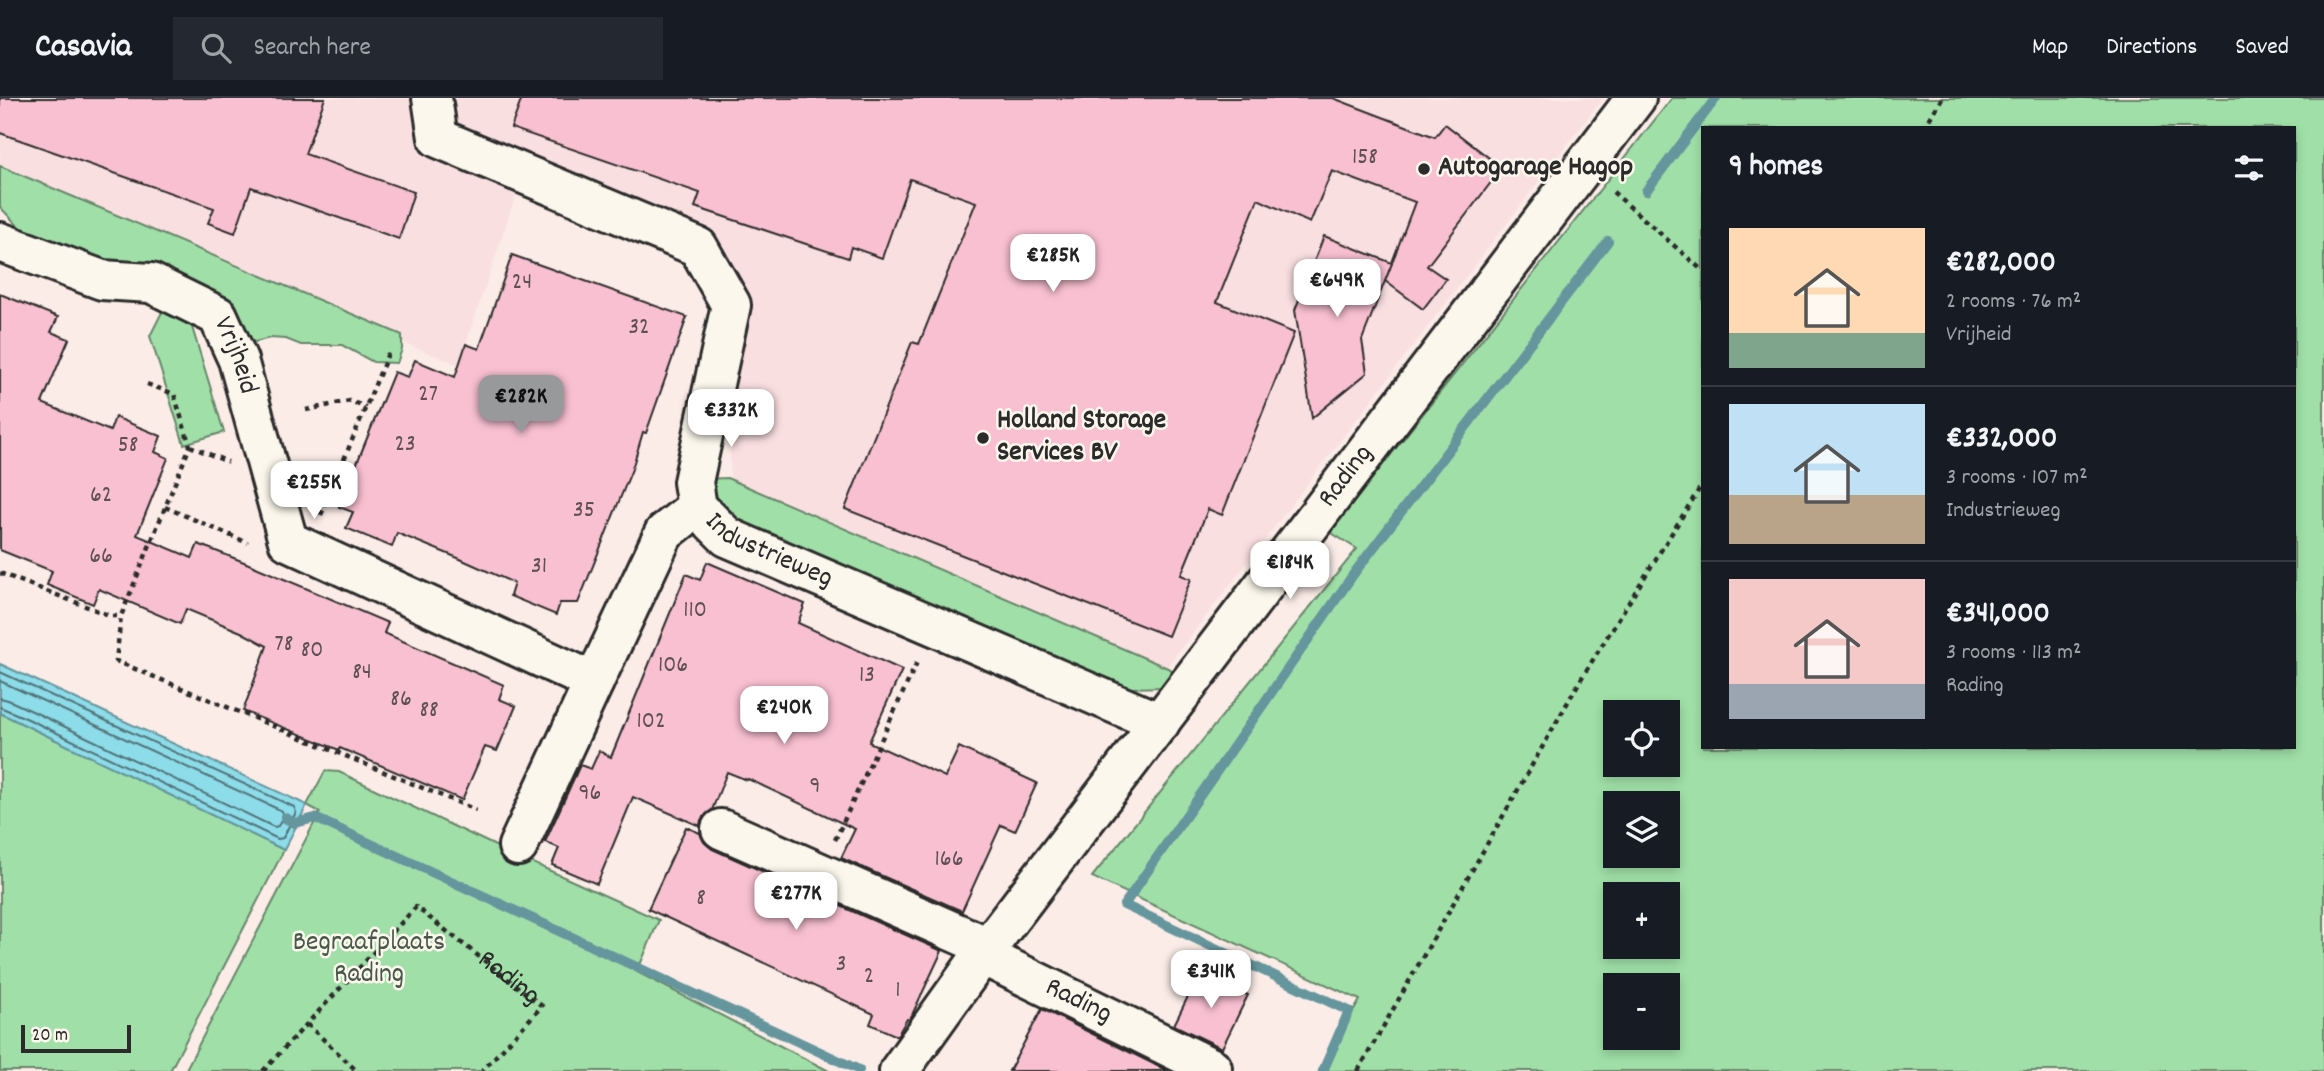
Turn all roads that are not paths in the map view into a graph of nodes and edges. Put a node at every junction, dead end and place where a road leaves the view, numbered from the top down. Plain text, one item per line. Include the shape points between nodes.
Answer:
1 (432, 98) edge
2 (1636, 98) edge
3 (0, 242) edge
4 (697, 508) junction
5 (594, 682) junction
6 (1160, 723) junction
7 (721, 829) dead end
8 (518, 846) dead end
9 (985, 951) junction
10 (1212, 1068) dead end
11 (899, 1071) edge

1 - 4 street, Industrieweg via 438,138 698,247 731,305 693,482
2 - 6 street, Rading
3 - 5 street, Vrijheid via 102,280 151,283 218,316 238,360 297,546
4 - 5 street via 664,533
4 - 6 street, Industrieweg via 727,537
5 - 8 street
6 - 9 street, Rading
7 - 9 street
9 - 10 street, Rading
9 - 11 street, Rading

